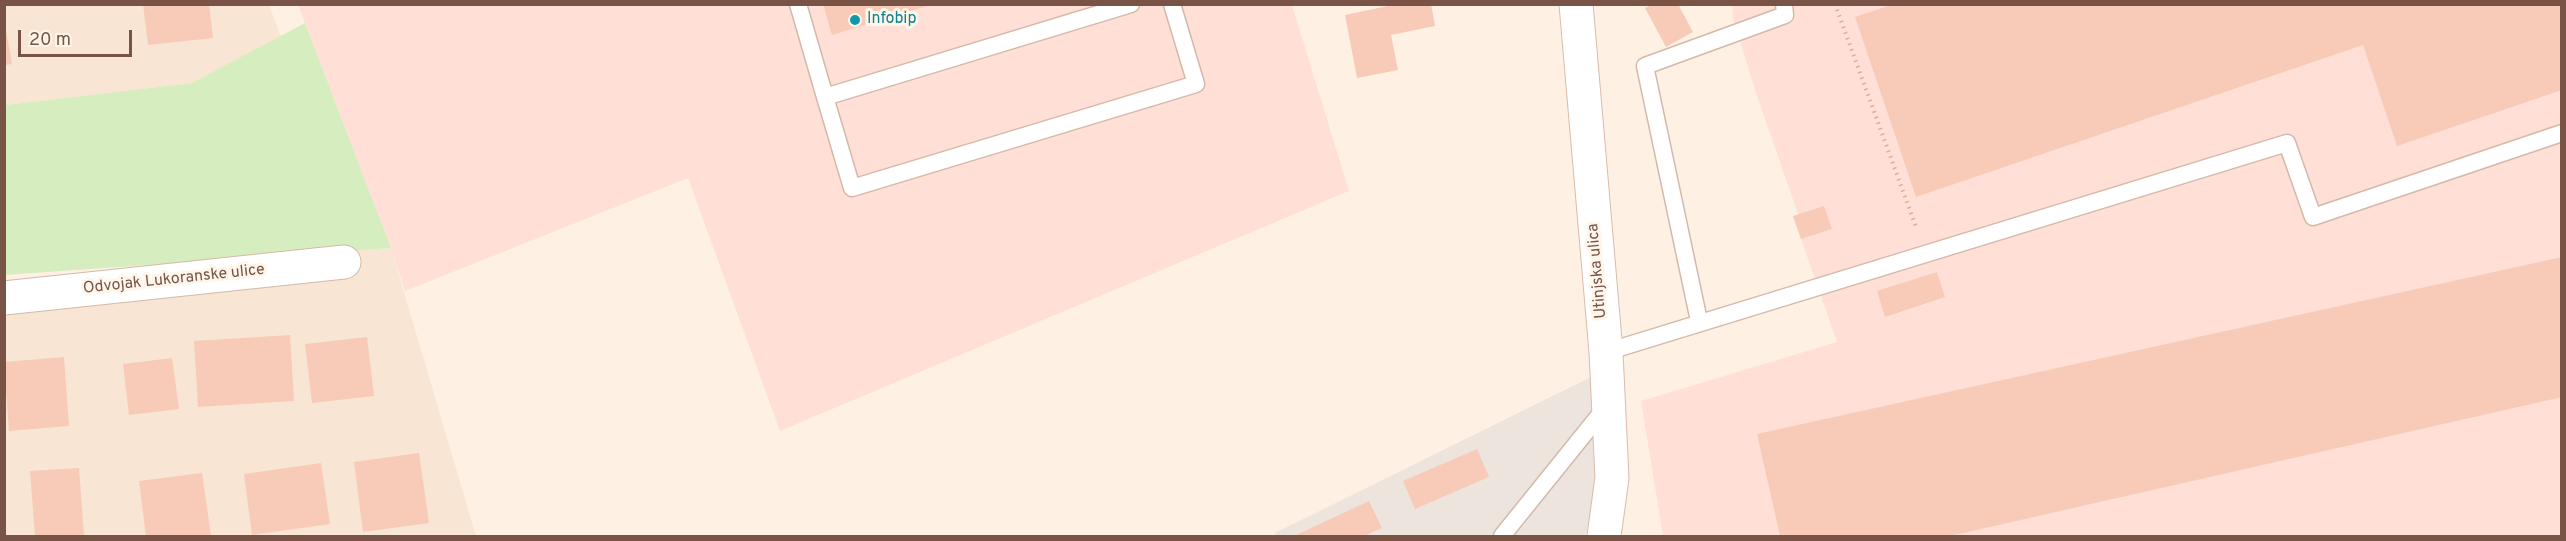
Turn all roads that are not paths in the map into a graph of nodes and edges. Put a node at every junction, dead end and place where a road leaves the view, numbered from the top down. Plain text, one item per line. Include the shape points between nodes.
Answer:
1 (798, 4) edge
2 (1131, 4) edge
3 (1172, 4) edge
4 (1576, 4) edge
5 (1784, 4) edge
6 (825, 97) junction
7 (2562, 133) edge
8 (344, 262) dead end
9 (4, 298) edge
10 (1699, 321) junction
11 (1606, 352) junction
12 (1608, 404) junction
13 (1502, 537) edge
14 (1604, 537) edge

1 - 6 lane
2 - 6 lane
3 - 6 lane via 1196,84 852,188
4 - 11 street, Utinjska ulica
5 - 10 lane via 1785,15 1645,66
7 - 10 lane via 2313,217 2287,143
8 - 9 street, Odvojak Lukoranske ulice
10 - 11 lane
11 - 12 street, Utinjska ulica
12 - 13 lane
12 - 14 street, Utinjska ulica via 1612,478

